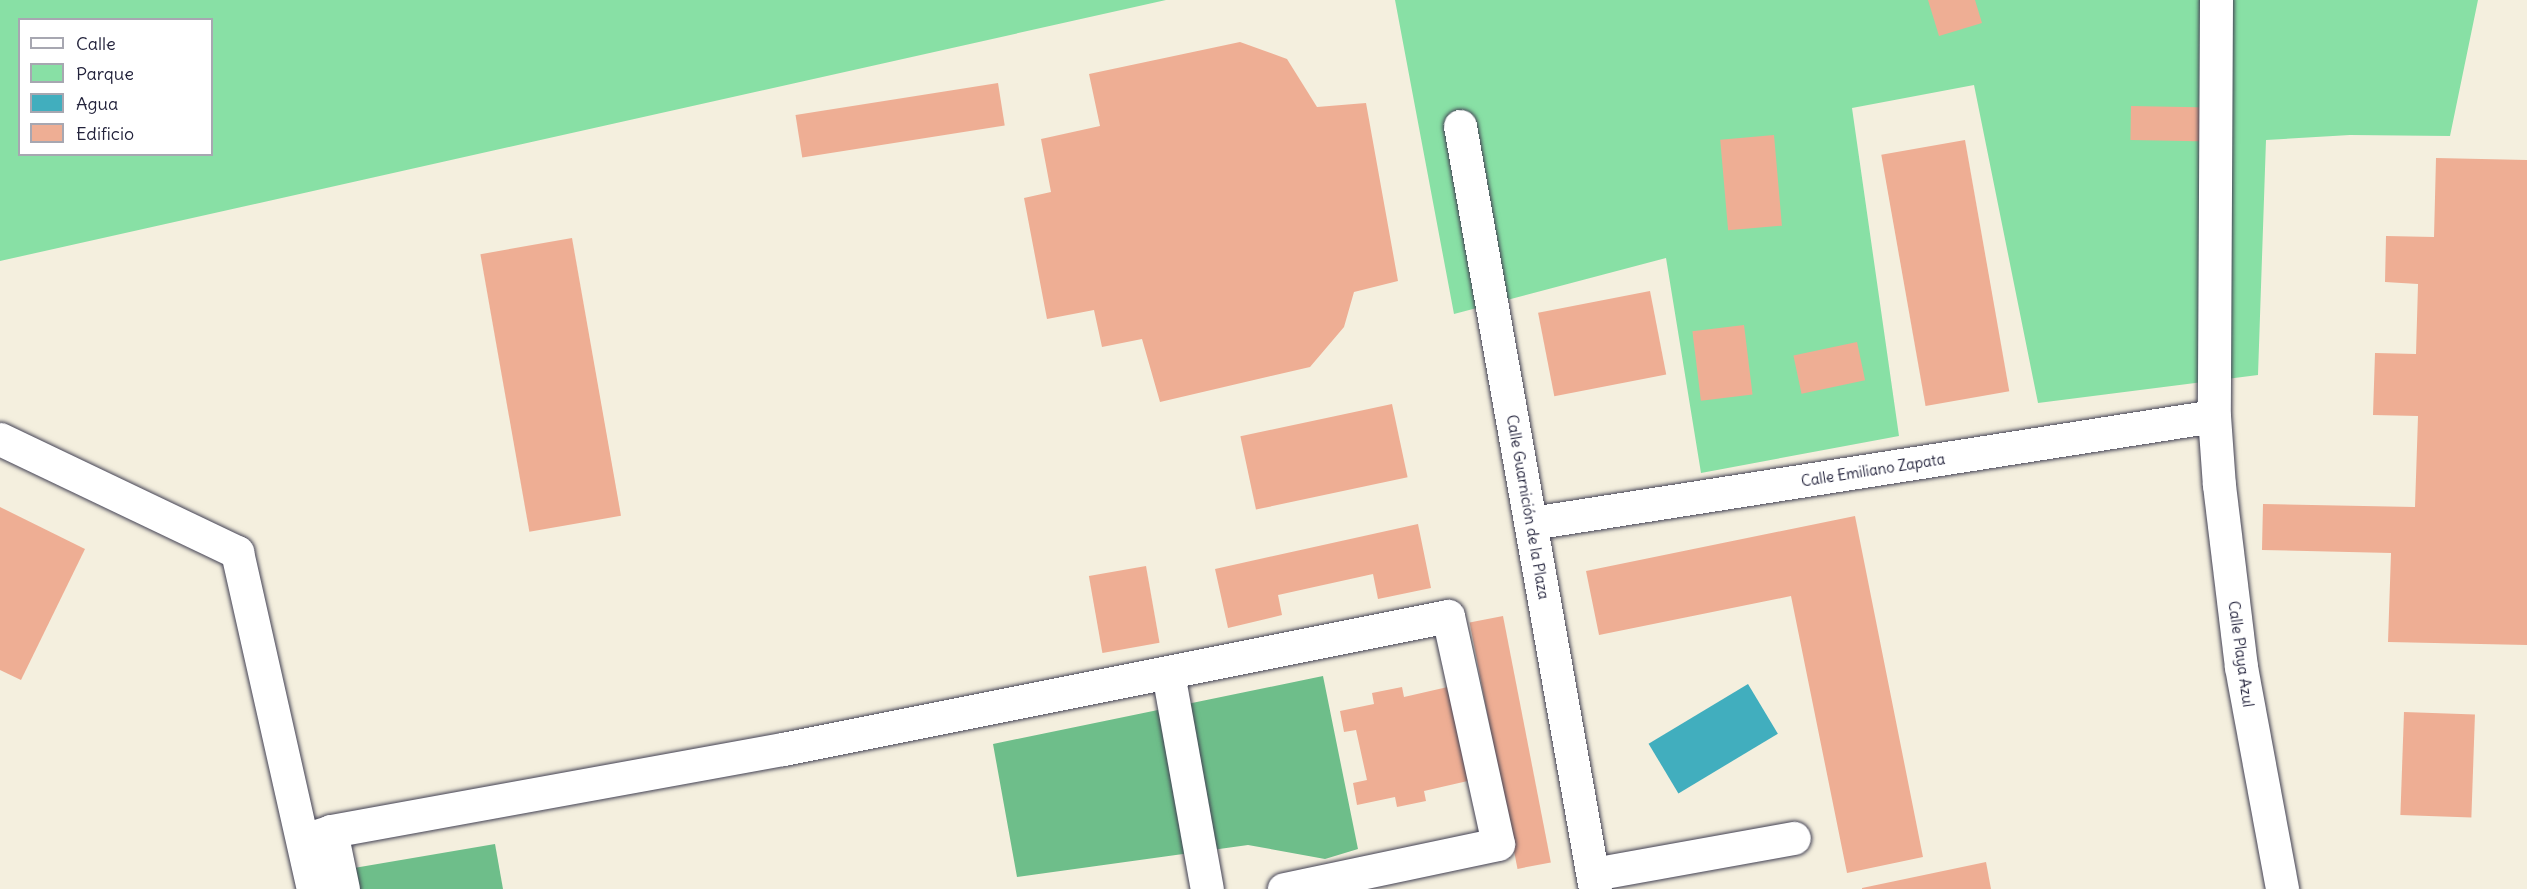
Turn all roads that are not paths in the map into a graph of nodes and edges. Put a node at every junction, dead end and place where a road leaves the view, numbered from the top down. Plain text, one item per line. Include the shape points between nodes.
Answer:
1 (2216, 0) edge
2 (1460, 126) dead end
3 (2214, 416) junction
4 (0, 439) edge
5 (1532, 524) junction
6 (1168, 673) junction
7 (317, 835) junction
8 (1794, 838) dead end
9 (1594, 882) edge
10 (313, 889) edge
11 (343, 889) edge
12 (1207, 889) edge
13 (1284, 889) edge
14 (2282, 889) edge

1 - 3 street, Calle Playa Azul
2 - 5 street, Calle Guarnición de la Plaza
3 - 5 street, Calle Emiliano Zapata
3 - 14 street, Calle Playa Azul via 2241,667
4 - 7 street via 237,552
5 - 9 street, Calle Guarnición de la Plaza
6 - 7 street
6 - 12 street
6 - 13 street via 1448,616 1498,844
7 - 10 street
7 - 11 street
8 - 9 street

